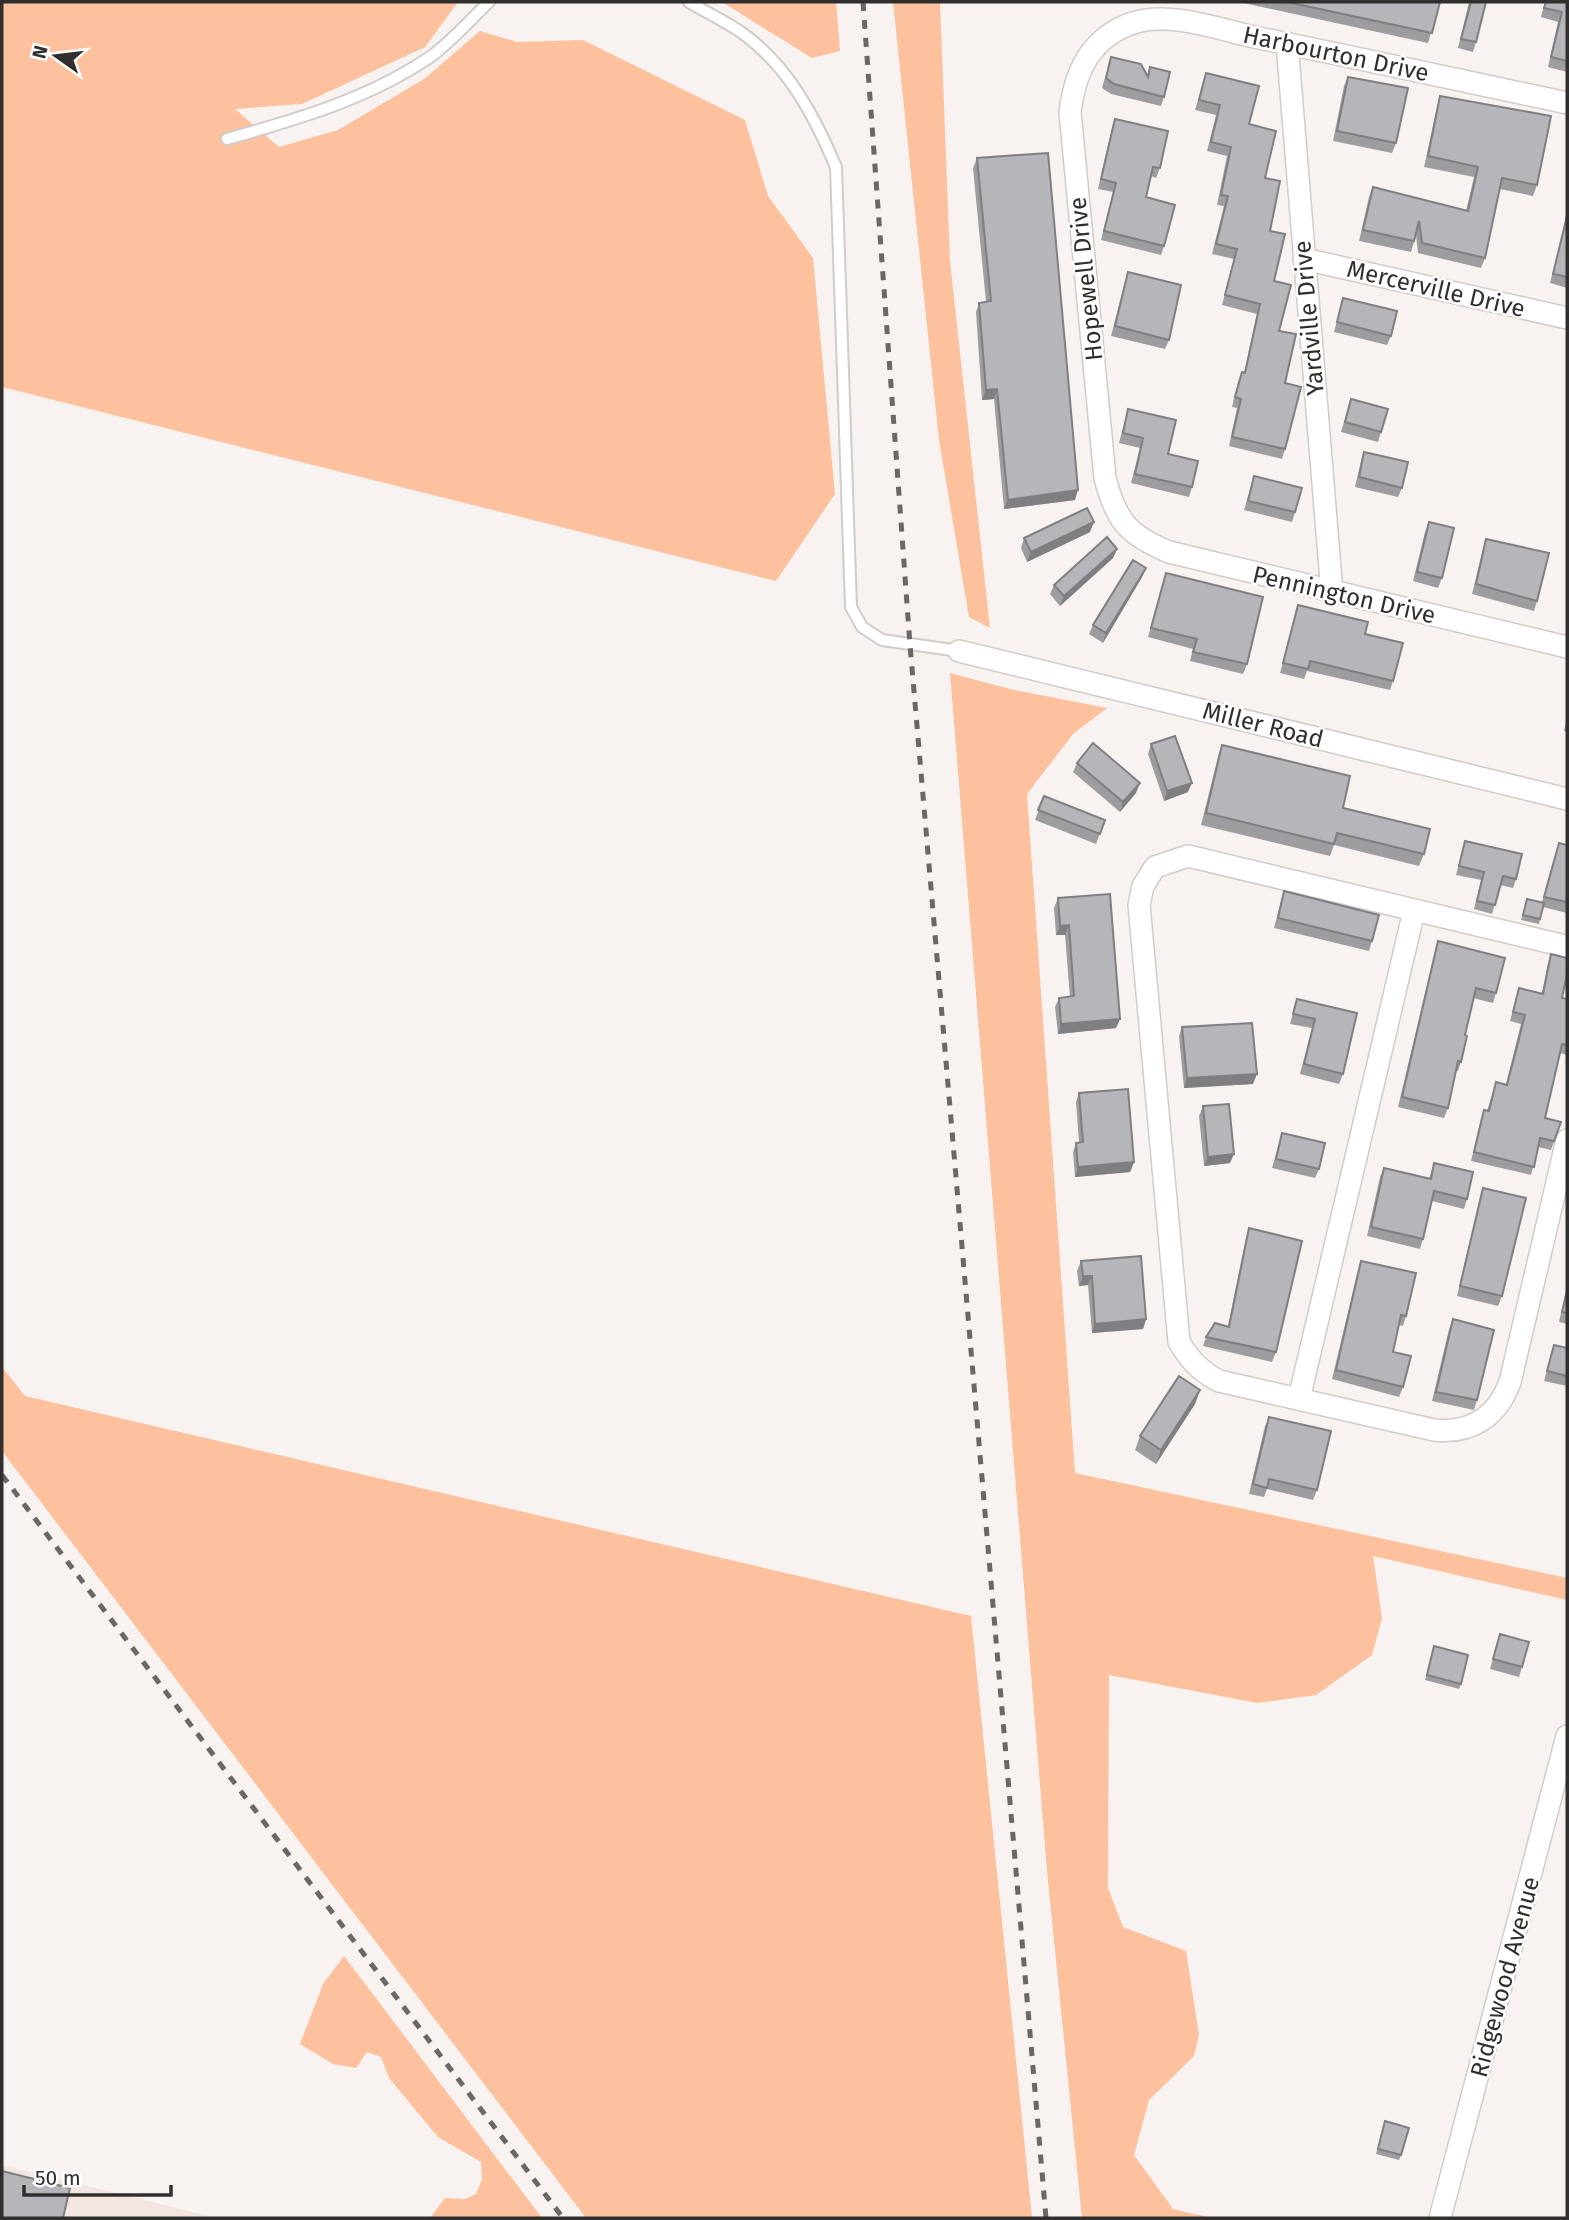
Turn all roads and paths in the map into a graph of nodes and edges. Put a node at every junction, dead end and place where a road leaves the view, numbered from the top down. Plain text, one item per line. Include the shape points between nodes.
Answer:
1 (489, 2) edge
2 (689, 2) edge
3 (1107, 37) joint
4 (1287, 43) junction
5 (1567, 103) edge
6 (227, 139) dead end
7 (1304, 259) junction
8 (1567, 318) edge
9 (1126, 528) joint
10 (1332, 593) junction
11 (1567, 647) edge
12 (959, 651) joint
13 (1567, 799) edge
14 (1414, 911) junction
15 (1567, 949) edge
16 (1567, 1140) edge
17 (1298, 1399) junction
18 (1567, 1736) edge
19 (1440, 2218) edge

1 - 6 lane via 432,55 386,83 321,112
2 - 12 lane via 746,36 788,76 819,127 836,167 851,607 862,627 882,640
3 - 4 street, Harbourton Drive via 1135,22 1172,20
3 - 9 street, Hopewell Drive via 1085,57 1073,84 1070,112 1105,478 1112,506
4 - 5 street, Harbourton Drive
4 - 7 street, Yardville Drive
7 - 8 street, Mercerville Drive
7 - 10 street, Yardville Drive
9 - 10 street, Pennington Drive via 1143,542 1168,552
10 - 11 street, Pennington Drive
12 - 13 street, Miller Road
14 - 15 street
14 - 17 street
14 - 17 street via 1188,856 1148,862 1139,905 1179,1342 1202,1372 1219,1381
16 - 17 street via 1510,1382 1494,1411 1466,1430 1451,1432
18 - 19 street, Ridgewood Avenue

